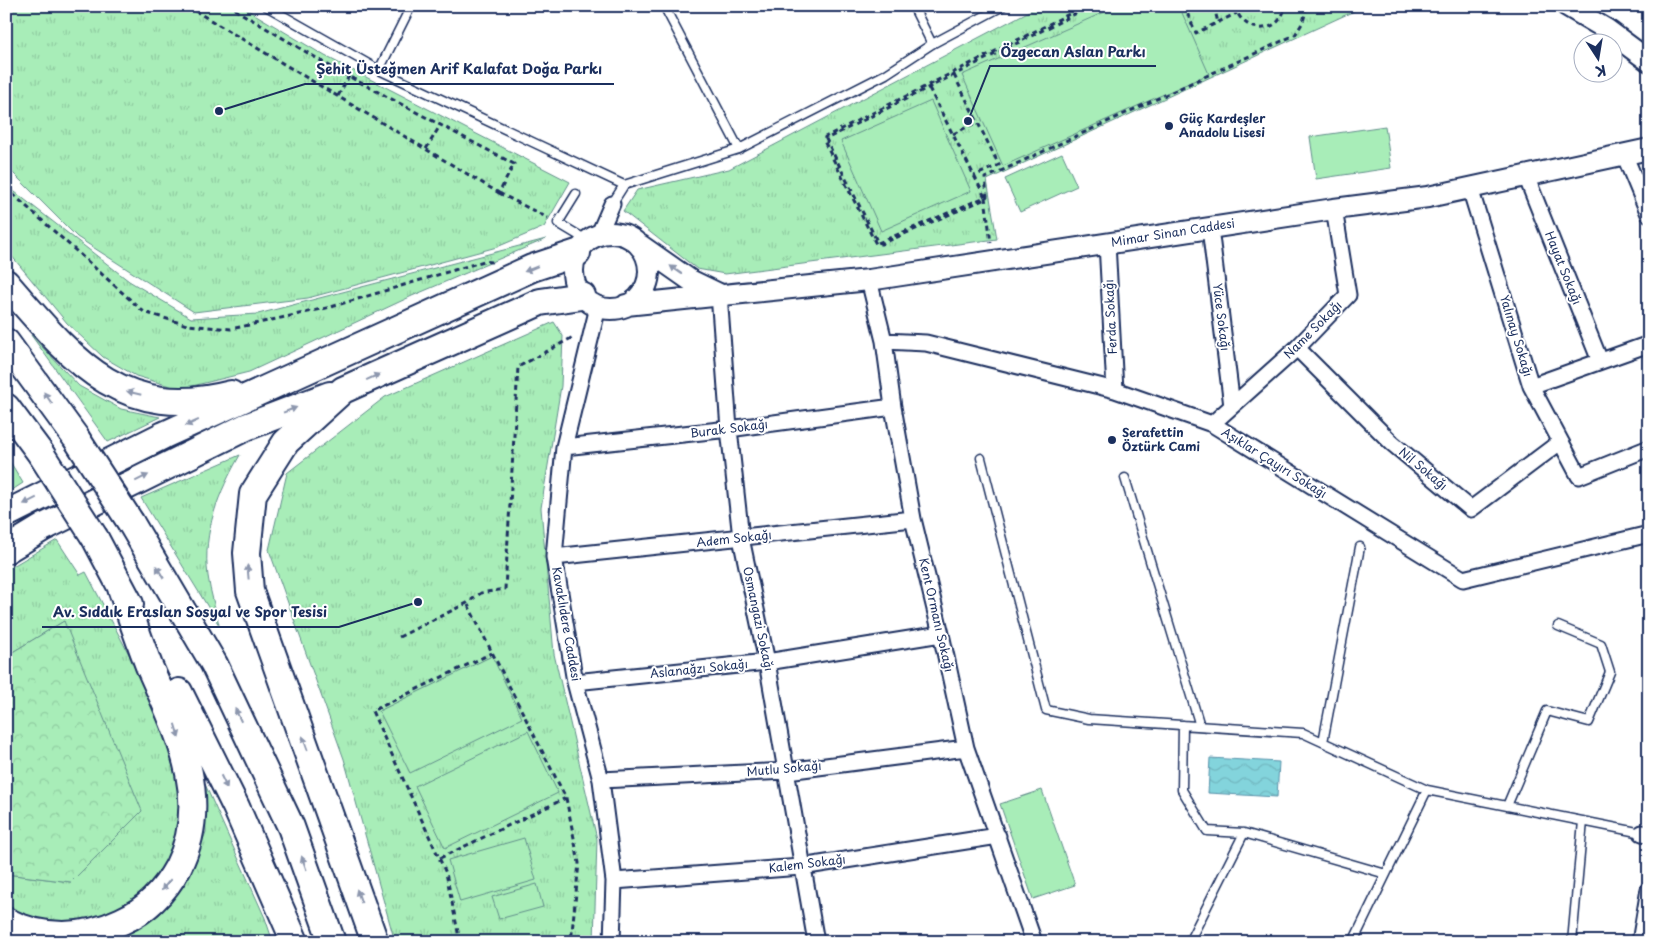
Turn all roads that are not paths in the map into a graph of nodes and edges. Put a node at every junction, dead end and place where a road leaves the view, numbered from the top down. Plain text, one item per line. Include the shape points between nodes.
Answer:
1 (266, 6) edge
2 (411, 6) edge
3 (664, 6) edge
4 (913, 6) edge
5 (1003, 6) edge
6 (1567, 6) edge
7 (1606, 29) junction
8 (932, 44) junction
9 (1649, 49) edge
10 (1649, 61) edge
11 (379, 70) junction
12 (1649, 139) edge
13 (739, 148) junction
14 (1649, 149) edge
15 (1624, 154) junction
16 (1526, 176) junction
17 (624, 185) junction
18 (1470, 188) junction
19 (576, 194) dead end
20 (612, 204) joint
21 (1334, 209) junction
22 (1649, 214) edge
23 (1210, 228) junction
24 (635, 241) junction
25 (588, 243) junction
26 (1107, 243) junction
27 (869, 280) junction
28 (6, 283) edge
29 (719, 294) junction
30 (590, 301) junction
31 (626, 306) junction
32 (6, 342) edge
33 (884, 342) junction
34 (365, 344) junction
35 (1649, 344) edge
36 (1297, 348) junction
37 (1600, 361) junction
38 (1531, 386) junction
39 (343, 390) junction
40 (1115, 390) junction
41 (1232, 406) junction
42 (6, 407) edge
43 (893, 407) junction
44 (1212, 424) junction
45 (729, 429) junction
46 (1560, 442) junction
47 (564, 447) junction
48 (1649, 448) edge
49 (981, 458) dead end
50 (1125, 478) dead end
51 (6, 514) edge
52 (913, 519) junction
53 (1649, 534) edge
54 (741, 538) junction
55 (1360, 547) dead end
56 (6, 550) edge
57 (554, 557) junction
58 (121, 588) junction
59 (1558, 626) dead end
60 (941, 634) junction
61 (767, 662) junction
62 (575, 682) junction
63 (1183, 725) junction
64 (1200, 726) junction
65 (1324, 742) junction
66 (966, 748) junction
67 (787, 771) junction
68 (601, 780) junction
69 (1426, 790) junction
70 (1507, 806) junction
71 (1583, 821) junction
72 (1244, 833) junction
73 (1645, 833) edge
74 (998, 836) junction
75 (801, 867) junction
76 (1386, 874) junction
77 (614, 881) junction
78 (1649, 888) edge
79 (6, 921) edge
80 (295, 942) edge
81 (332, 942) edge
82 (375, 942) edge
83 (612, 942) edge
84 (816, 942) edge
85 (1034, 942) edge
86 (1189, 942) edge
87 (1353, 942) edge
88 (1572, 942) edge
89 (1640, 942) edge

1 - 11 lane
2 - 11 lane
3 - 13 lane
4 - 8 lane
5 - 8 lane
6 - 7 main road
7 - 9 main road
7 - 10 main road
8 - 13 lane via 886,74
11 - 17 lane
12 - 15 main road
13 - 17 lane
14 - 15 main road, Mimar Sinan Caddesi
15 - 16 main road, Mimar Sinan Caddesi
15 - 22 street
16 - 18 main road, Mimar Sinan Caddesi
16 - 37 street, Hayat Sokağı
17 - 20 lane
18 - 21 main road, Mimar Sinan Caddesi
18 - 38 street, Yalınay Sokağı
19 - 25 lane via 558,223
20 - 25 street
21 - 23 main road, Mimar Sinan Caddesi
21 - 36 street, Name Sokağı via 1348,295
23 - 26 main road, Mimar Sinan Caddesi
23 - 41 street, Yüce Sokağı
24 - 25 main road via 612,233
29 -> 24 main road via 690,280
24 - 31 main road via 648,259 648,281 643,291
25 - 30 main road via 573,276
25 -> 34 highway
26 - 27 main road, Mimar Sinan Caddesi
26 - 40 street, Ferda Sokağı
27 - 29 main road, Mimar Sinan Caddesi
27 - 33 street, Kent Ormanı Sokağı
34 -> 28 highway via 251,389 204,401 159,399 120,390 92,372 65,351
29 - 31 main road, Mimar Sinan Caddesi
29 - 45 street, Osmangazi Sokağı
30 - 31 main road via 617,308
39 -> 30 highway via 540,302
30 - 47 street, Kavaklıdere Caddesi via 593,326
81 -> 32 highway, bridge via 291,828 214,664 131,523 76,438
33 - 40 street, Aşıklar Çayırı Sokağı via 926,343
33 - 43 street, Kent Ormanı Sokağı
34 -> 51 highway via 164,436
35 - 37 street
36 - 41 street, Name Sokağı
36 - 46 street, Nil Sokağı via 1392,444 1471,509
37 - 38 street
38 - 46 street, Yalınay Sokağı
56 -> 39 highway via 44,527 246,427
82 -> 39 highway via 250,591 246,553 253,494 286,442
40 - 44 street, Aşıklar Çayırı Sokağı
41 - 44 street, Name Sokağı
42 - 58 highway, bridge via 41,454 95,538
43 - 45 street, Burak Sokağı
43 - 52 street, Kent Ormanı Sokağı
44 - 53 street, Aşıklar Çayırı Sokağı via 1463,579
45 - 47 street, Burak Sokağı
45 - 54 street, Osmangazi Sokağı
46 - 48 street, Yalınay Sokağı via 1579,476
47 - 57 street, Kavaklıdere Caddesi
49 - 63 lane via 1046,710 1089,719
50 - 64 lane
52 - 54 street, Adem Sokağı
52 - 60 street, Kent Ormanı Sokağı
54 - 57 street, Adem Sokağı
54 - 61 street, Osmangazi Sokağı
55 - 65 lane
57 - 62 street, Kavaklıdere Caddesi
58 -> 79 highway via 148,664 177,728 184,754 192,790 192,817 186,850 170,881 150,904 112,926 88,934 56,935 25,931
58 -> 80 highway via 174,681 236,807
59 - 70 lane via 1601,644 1610,672 1589,722 1547,711
60 - 61 street, Aslanağzı Sokağı
60 - 66 street, Kent Ormanı Sokağı
61 - 62 street, Aslanağzı Sokağı
61 - 67 street, Osmangazi Sokağı
62 - 68 street, Kavaklıdere Caddesi
63 - 64 lane
63 - 72 lane via 1182,790 1208,831
64 - 65 lane via 1304,733
65 - 69 lane
66 - 67 street, Mutlu Sokağı
66 - 74 street, Kent Ormanı Sokağı
67 - 68 street, Mutlu Sokağı
67 - 75 street, Osmangazi Sokağı
68 - 77 street, Kavaklıdere Caddesi
69 - 70 lane
69 - 76 lane
70 - 71 lane
71 - 73 lane
71 - 88 lane
72 - 76 lane
72 - 86 lane
74 - 75 street, Kalem Sokağı
74 - 85 street, Kent Ormanı Sokağı
75 - 77 street, Kalem Sokağı
75 - 84 street, Osmangazi Sokağı
76 - 87 lane
77 - 83 street, Kavaklıdere Caddesi
78 - 89 street

